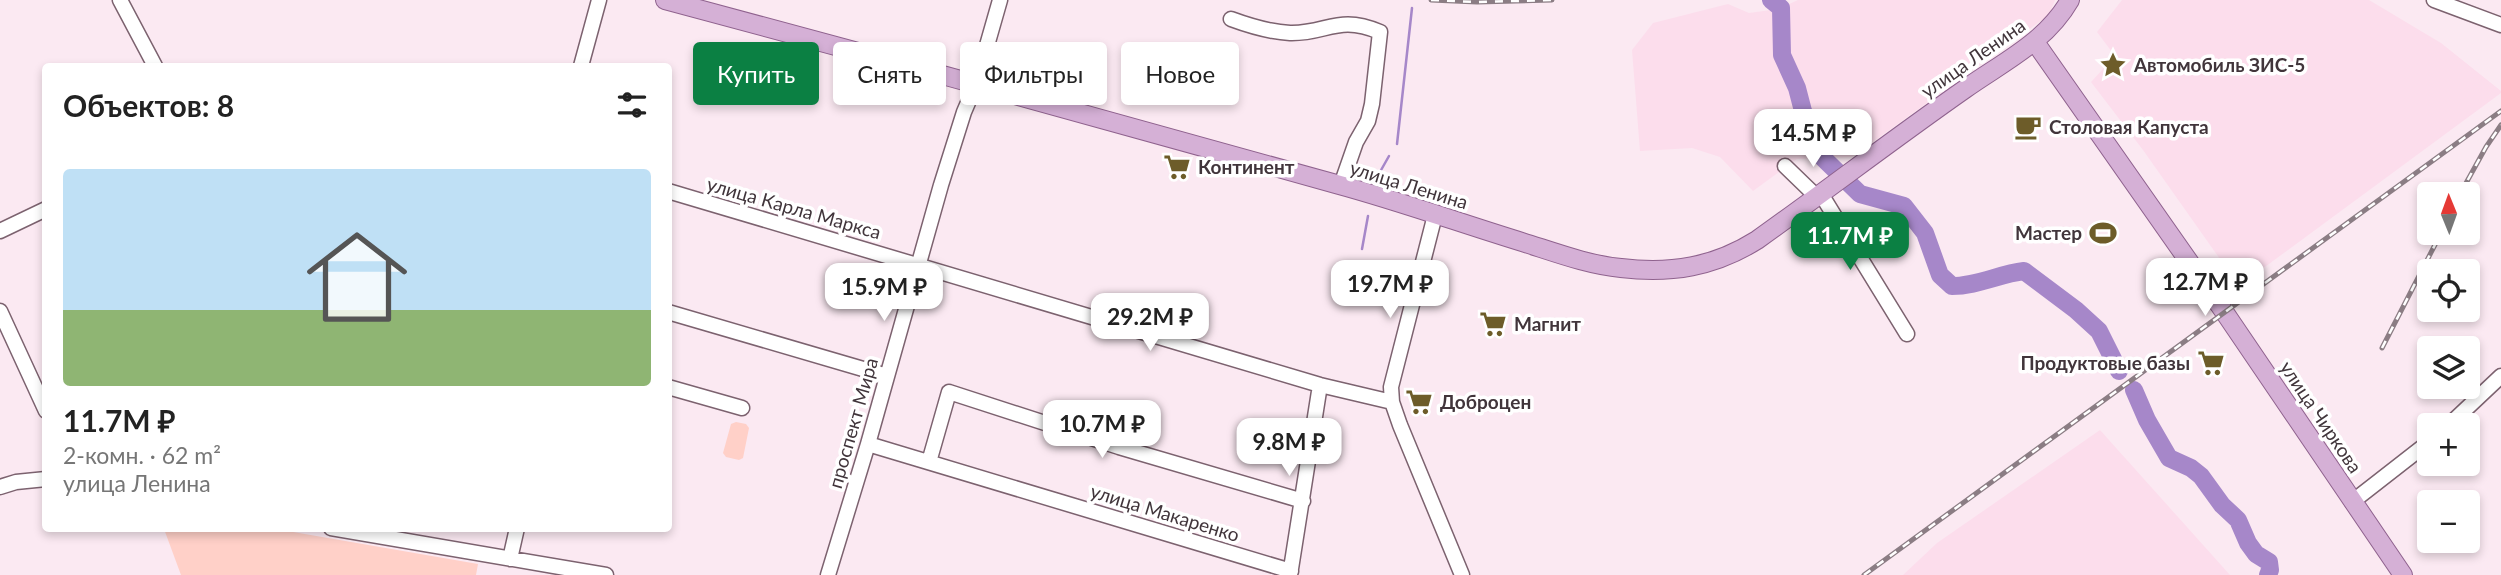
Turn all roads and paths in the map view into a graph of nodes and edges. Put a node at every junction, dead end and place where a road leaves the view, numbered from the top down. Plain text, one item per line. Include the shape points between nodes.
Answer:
1 (120, 0) edge
2 (599, 0) edge
3 (664, 0) edge
4 (1000, 0) edge
5 (2070, 0) edge
6 (2434, 0) edge
7 (1231, 19) dead end
8 (2501, 25) edge
9 (988, 42) edge
10 (2035, 42) junction
11 (153, 63) edge
12 (582, 63) edge
13 (960, 80) edge
14 (967, 105) edge
15 (1052, 105) edge
16 (1785, 166) dead end
17 (1341, 185) junction
18 (672, 192) edge
19 (1823, 193) junction
20 (42, 211) edge
21 (1435, 215) junction
22 (0, 231) edge
23 (919, 265) junction
24 (0, 311) edge
25 (672, 313) edge
26 (1907, 334) dead end
27 (887, 376) junction
28 (2501, 376) edge
29 (1320, 385) junction
30 (672, 388) edge
31 (42, 402) edge
32 (1392, 402) junction
33 (742, 408) dead end
34 (2462, 413) edge
35 (868, 444) junction
36 (2417, 451) edge
37 (929, 462) junction
38 (42, 479) edge
39 (0, 488) edge
40 (1303, 501) junction
41 (2352, 502) junction
42 (354, 532) edge
43 (516, 532) edge
44 (510, 559) junction
45 (1290, 573) edge
46 (606, 575) edge
47 (828, 575) edge
48 (1462, 575) edge
49 (2403, 575) edge

1 - 11 street
2 - 12 street
3 - 13 main road, улица Ленина
4 - 9 street, проспект Мира
5 - 10 main road, улица Ленина
6 - 8 street
7 - 17 street via 1291,33 1353,24 1380,32 1368,121
10 - 19 main road, улица Ленина
10 - 41 main road, улица Чиркова
14 - 23 street, проспект Мира
15 - 17 main road, улица Ленина
16 - 19 street
17 - 21 main road, улица Ленина
18 - 23 street, улица Карла Маркса
19 - 21 main road, улица Ленина via 1740,250 1673,270 1617,268
19 - 26 street
20 - 22 street
21 - 32 street via 1391,387
23 - 27 street, проспект Мира
23 - 29 street, улица Карла Маркса
24 - 31 street
25 - 27 street
27 - 35 street, проспект Мира
28 - 34 street
29 - 32 street, улица Карла Маркса
29 - 40 street
30 - 33 street
32 - 48 street
35 - 37 street, улица Макаренко
35 - 47 street, проспект Мира
36 - 41 street
37 - 40 street via 949,392
37 - 45 street, улица Макаренко
38 - 39 street
40 - 45 street
41 - 49 main road, улица Чиркова
42 - 44 street
43 - 44 street
44 - 46 street

